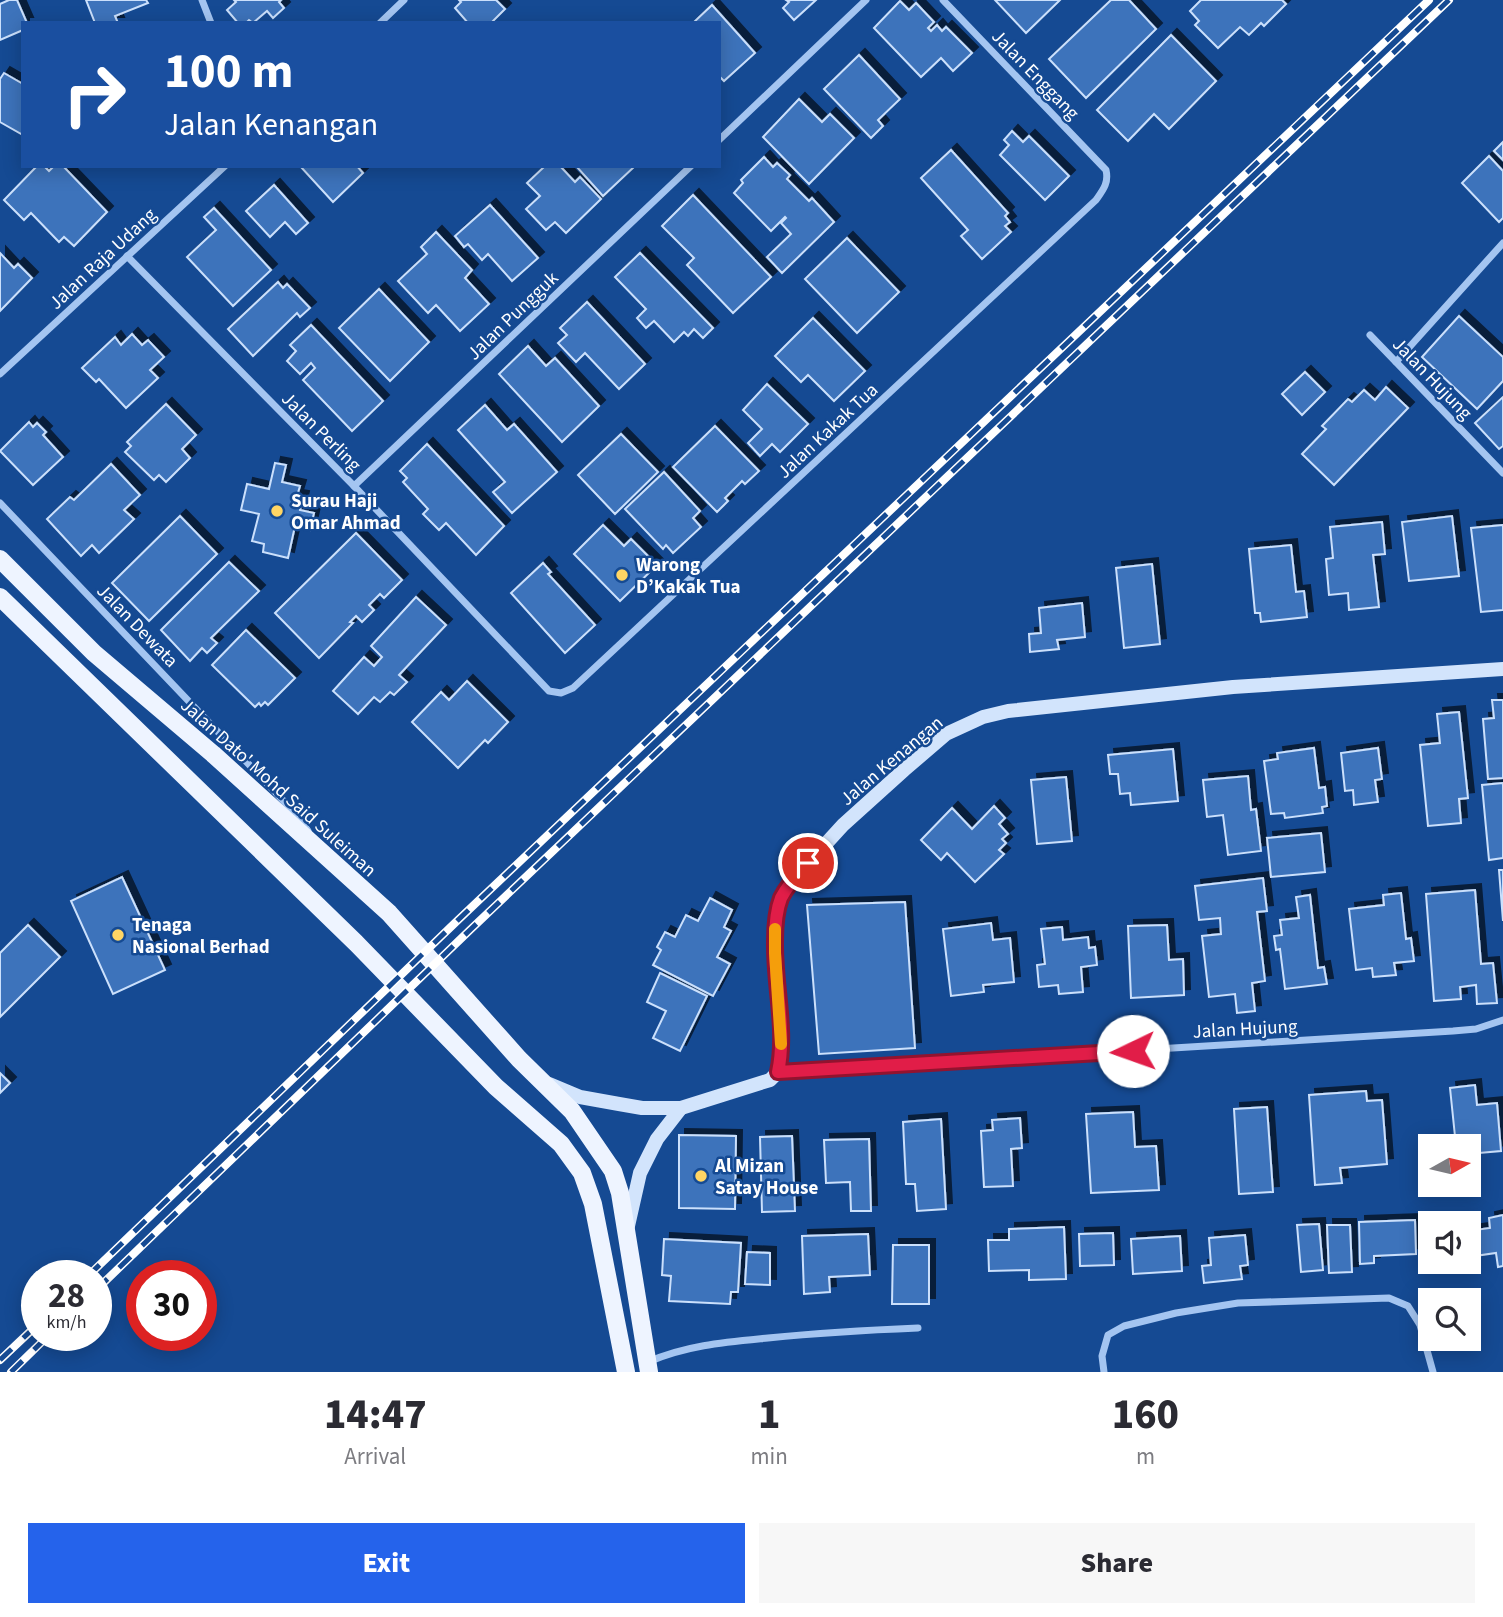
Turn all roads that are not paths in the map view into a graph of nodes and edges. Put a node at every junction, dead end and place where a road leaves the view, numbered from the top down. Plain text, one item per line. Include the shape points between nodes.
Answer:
1 (202, 0) edge
2 (404, 0) edge
3 (866, 0) edge
4 (943, 0) edge
5 (210, 21) edge
6 (382, 21) edge
7 (721, 138) edge
8 (223, 168) edge
9 (689, 168) edge
10 (1106, 170) joint
11 (1503, 243) edge
12 (127, 256) junction
13 (1370, 335) dead end
14 (1396, 362) junction
15 (0, 374) edge
16 (1503, 473) edge
17 (354, 486) junction
18 (0, 503) edge
19 (0, 559) edge
20 (0, 597) edge
21 (1503, 669) edge
22 (549, 691) joint
23 (335, 864) junction
24 (1503, 1020) edge
25 (778, 1072) junction
26 (541, 1081) junction
27 (681, 1108) junction
28 (626, 1234) junction
29 (918, 1328) dead end
30 (648, 1367) edge
31 (626, 1372) edge
32 (1104, 1372) edge
33 (1433, 1372) edge

1 - 5 street
2 - 6 street
3 - 7 street
4 - 10 street, Jalan Enggang
8 - 12 street, Jalan Raja Udang
9 - 17 street, Jalan Pungguk
10 - 22 street, Jalan Kakak Tua via 1106,186 1096,200 573,688
11 - 14 street
12 - 15 street, Jalan Raja Udang
12 - 17 street, Jalan Perling
13 - 14 street, Jalan Hujung
14 - 16 street, Jalan Hujung
17 - 22 street, Jalan Perling
18 - 23 street, Jalan Dewata via 298,816
19 - 23 main road, Jalan Dato' Mohd Said Suleiman via 94,653
20 - 31 main road via 356,943 496,1087 561,1144 582,1173 593,1204
21 - 25 street, Jalan Kenangan via 1233,687 1018,709 983,717 946,734 844,825 790,883 780,901 775,928 782,1048
23 - 26 main road, Jalan Dato' Mohd Said Suleiman via 389,913
24 - 25 street, Jalan Hujung via 1453,1031
25 - 27 street via 770,1080
26 - 27 street via 580,1097 642,1108
26 - 28 main road, Jalan Dato' Mohd Said Suleiman via 572,1111 613,1171
27 - 28 street via 640,1172
28 - 30 main road, Jalan Dato' Mohd Said Suleiman
29 - 30 street via 706,1345 670,1352
32 - 33 street via 1102,1356 1108,1335 1124,1326 1238,1303 1389,1298 1408,1306 1420,1325

